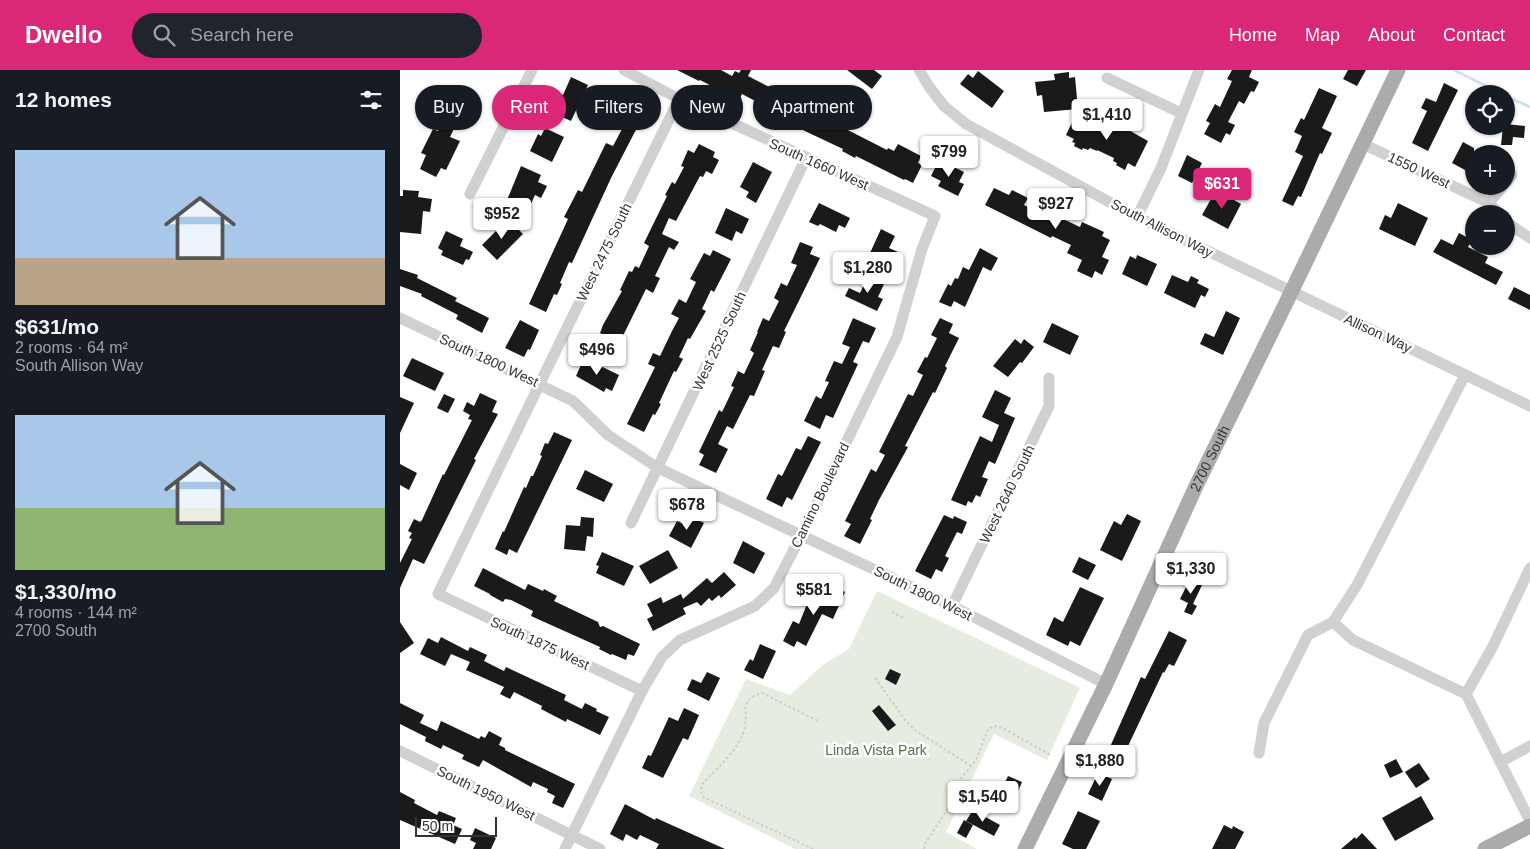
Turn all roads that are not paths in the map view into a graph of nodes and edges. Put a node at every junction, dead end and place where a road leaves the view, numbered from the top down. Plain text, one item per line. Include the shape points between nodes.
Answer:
1 (532, 70) edge
2 (624, 70) edge
3 (919, 70) edge
4 (1198, 70) edge
5 (1398, 70) edge
6 (1108, 78) dead end
7 (671, 95) edge
8 (1181, 114) junction
9 (671, 115) edge
10 (743, 129) edge
11 (1363, 144) junction
12 (806, 158) junction
13 (470, 194) dead end
14 (1496, 195) edge
15 (1489, 203) joint
16 (935, 216) joint
17 (1137, 217) junction
18 (1515, 228) edge
19 (1530, 238) edge
20 (1291, 292) junction
21 (400, 318) edge
22 (1465, 375) junction
23 (1050, 378) dead end
24 (539, 384) junction
25 (1530, 406) edge
26 (658, 468) junction
27 (631, 523) dead end
28 (802, 534) junction
29 (1530, 568) edge
30 (1526, 586) edge
31 (438, 594) joint
32 (952, 606) junction
33 (1333, 622) junction
34 (1106, 684) junction
35 (642, 691) junction
36 (1466, 694) junction
37 (1530, 746) edge
38 (400, 751) edge
39 (1259, 752) dead end
40 (1500, 762) junction
41 (1530, 821) edge
42 (1530, 826) edge
43 (572, 835) junction
44 (565, 849) edge
45 (600, 849) edge
46 (1025, 849) edge
47 (1485, 849) edge

1 - 13 street
2 - 7 street, South 1660 West
3 - 17 street, South Allison Way via 944,106 966,124
4 - 8 street
5 - 11 main road, 2700 South
6 - 8 street
8 - 17 street via 1161,168
9 - 24 street, West 2475 South
10 - 12 street, South 1660 West
11 - 15 street, 1550 West
11 - 20 main road, 2700 South
12 - 16 street, South 1660 West
12 - 26 street, West 2525 South
14 - 15 street
16 - 28 street, Camino Boulevard via 896,337
17 - 20 street, South Allison Way
18 - 19 street
20 - 22 street, Allison Way
20 - 34 main road, 2700 South via 1197,484
21 - 24 street, South 1800 West
22 - 25 street, Allison Way
22 - 33 street via 1357,585
23 - 32 street, West 2640 South via 1049,406
24 - 26 street, South 1800 West via 573,401 608,435
24 - 31 street, West 2475 South
26 - 27 street, West 2525 South
26 - 28 street, South 1800 West
28 - 32 street, South 1800 West
28 - 35 street, Camino Boulevard via 774,588 755,606 680,640 662,657
29 - 30 street
30 - 36 street
31 - 35 street, South 1875 West
32 - 34 street, South 1800 West
33 - 36 street via 1353,640
33 - 39 street via 1308,635 1264,723
34 - 46 main road, 2700 South
35 - 43 street, Camino Boulevard
36 - 40 street
37 - 40 street
38 - 43 street, South 1950 West
40 - 41 street
42 - 47 main road
43 - 44 street, Camino Boulevard
43 - 45 street, South 1950 West

